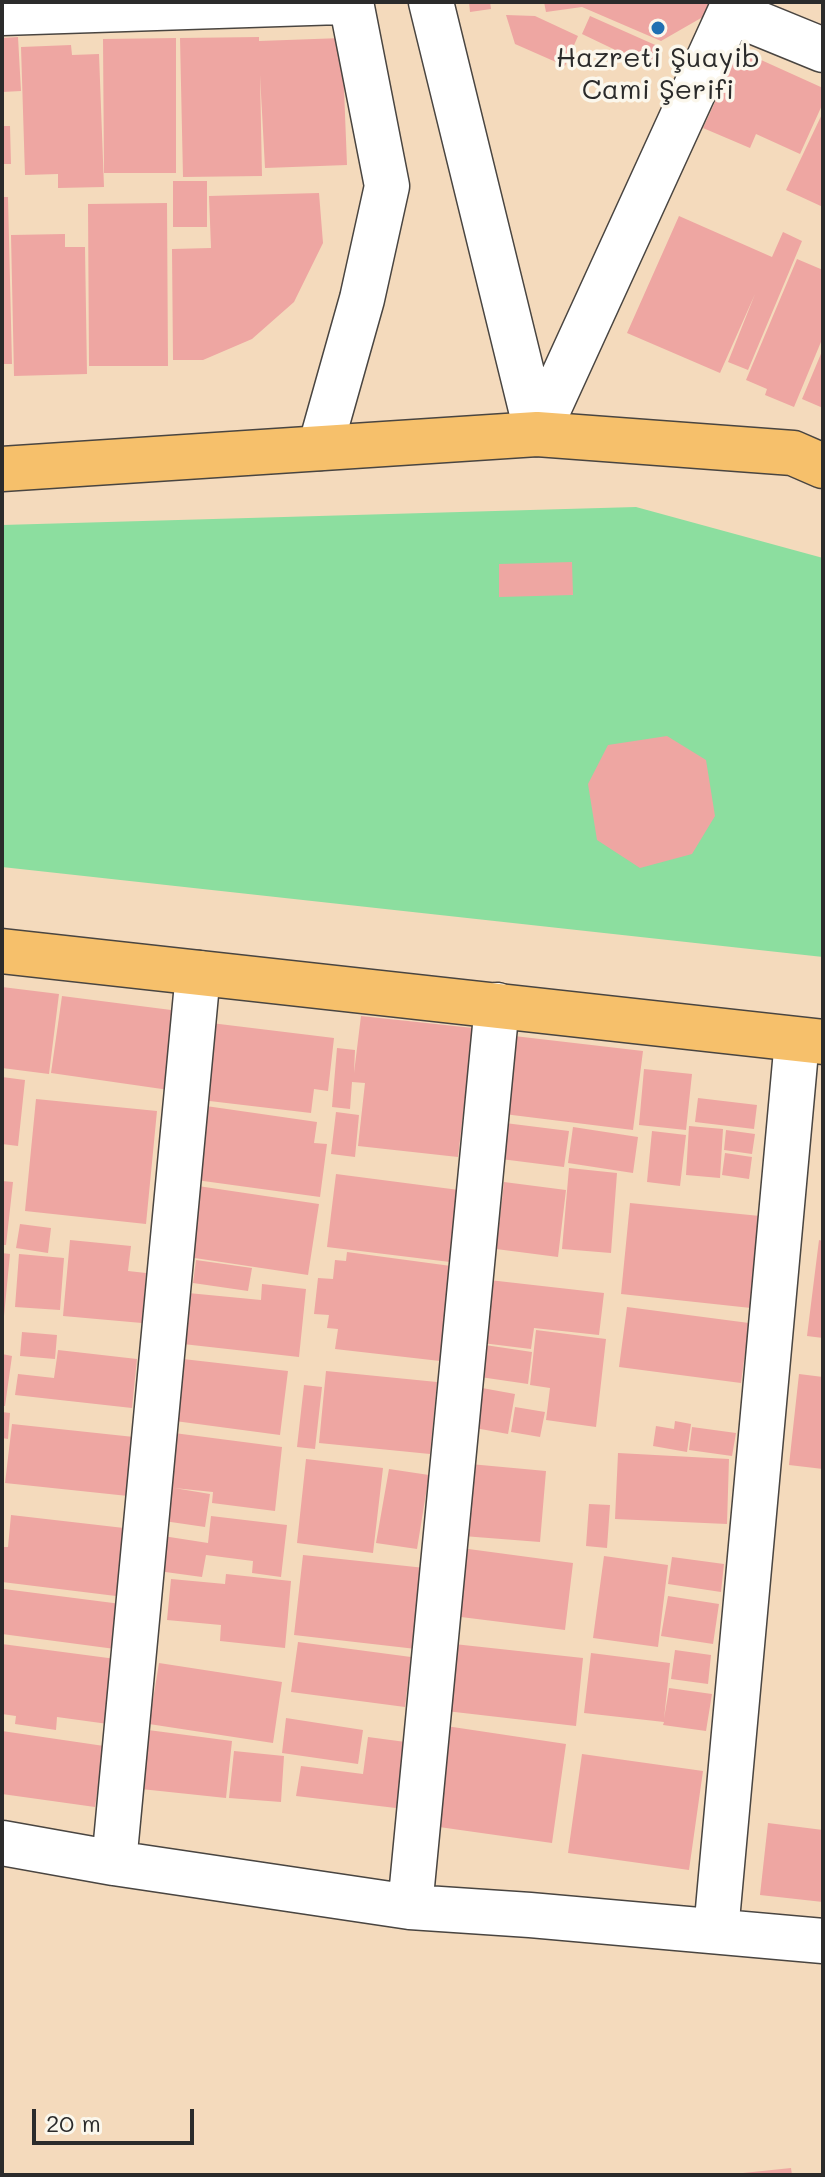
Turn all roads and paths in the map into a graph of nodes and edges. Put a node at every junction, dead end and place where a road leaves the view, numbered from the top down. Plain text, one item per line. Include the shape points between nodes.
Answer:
1 (341, 2) edge
2 (351, 2) edge
3 (431, 2) edge
4 (734, 7) edge
5 (2, 13) edge
6 (823, 50) edge
7 (537, 434) junction
8 (320, 448) junction
9 (823, 466) edge
10 (2, 469) edge
11 (2, 951) edge
12 (198, 973) junction
13 (497, 1005) junction
14 (810, 1041) edge
15 (2, 1843) edge
16 (114, 1863) junction
17 (410, 1907) junction
18 (716, 1931) junction
19 (823, 1941) edge

1 - 5 street
2 - 8 street via 387,186
3 - 7 street
4 - 6 street
4 - 7 street
7 - 8 main road
7 - 9 main road via 793,453
8 - 10 main road
11 - 12 main road
12 - 13 main road
12 - 16 street
13 - 14 main road
13 - 17 street
14 - 18 street
15 - 16 street
16 - 17 street
17 - 18 street
18 - 19 street

